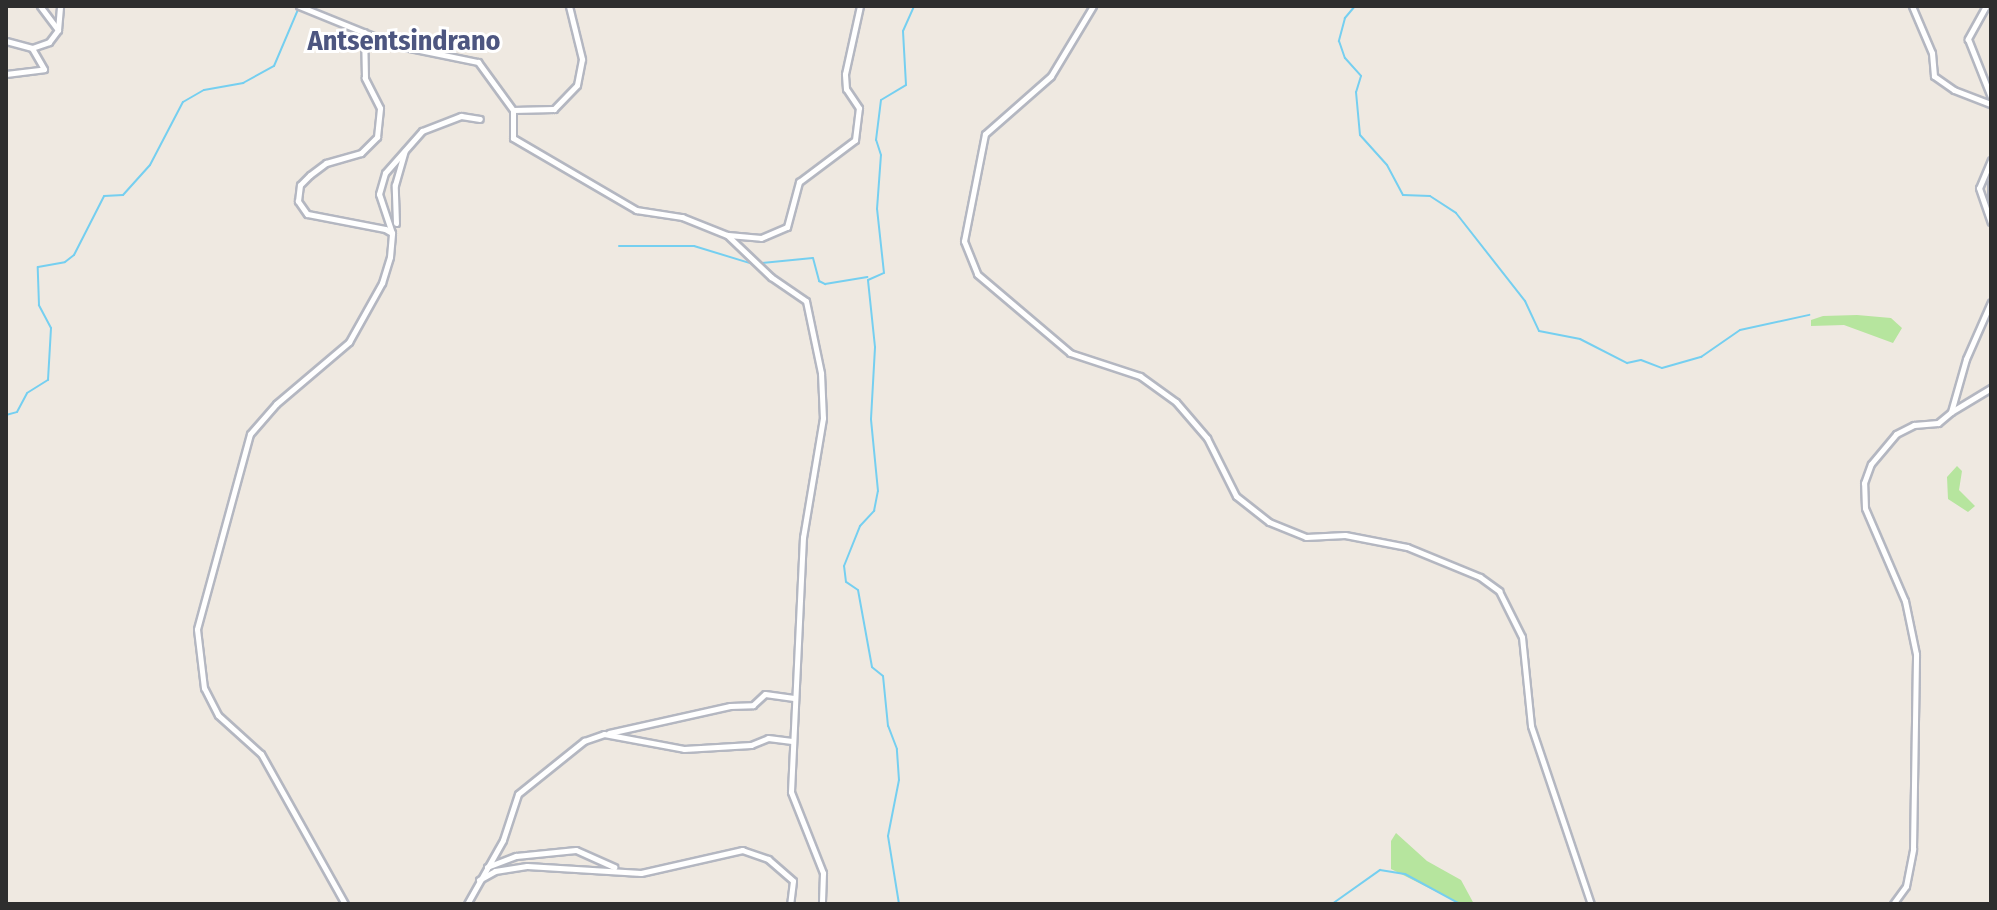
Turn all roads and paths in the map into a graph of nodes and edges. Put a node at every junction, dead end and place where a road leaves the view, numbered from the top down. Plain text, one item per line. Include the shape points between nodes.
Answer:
1 (40, 6) edge
2 (60, 6) edge
3 (300, 6) edge
4 (569, 6) edge
5 (860, 6) edge
6 (1093, 6) edge
7 (1912, 6) edge
8 (1986, 6) edge
9 (58, 30) junction
10 (364, 32) junction
11 (6, 41) edge
12 (32, 48) junction
13 (6, 74) edge
14 (1991, 97) edge
15 (1991, 104) edge
16 (513, 110) junction
17 (480, 119) dead end
18 (406, 150) junction
19 (1991, 160) edge
20 (1991, 184) edge
21 (1991, 200) edge
22 (1991, 222) edge
23 (396, 223) dead end
24 (392, 233) junction
25 (727, 235) junction
26 (1991, 302) edge
27 (1991, 388) edge
28 (1951, 412) junction
29 (794, 698) junction
30 (604, 734) junction
31 (792, 741) junction
32 (485, 868) junction
33 (622, 871) junction
34 (479, 880) junction
35 (345, 904) edge
36 (467, 904) edge
37 (790, 904) edge
38 (822, 904) edge
39 (1591, 904) edge
40 (1893, 904) edge

1 - 9 street
2 - 9 street
3 - 10 street
4 - 16 street via 582,59 577,85 554,109
5 - 25 street via 845,74 846,89 859,108 855,140 799,182 787,227 761,238
6 - 39 street via 1051,76 985,134 964,241 977,274 1070,353 1140,376 1176,402 1207,438 1236,496 1269,522 1306,537 1354,536 1407,547 1480,577 1499,591 1522,637 1531,726
7 - 15 street via 1932,53 1934,76
8 - 14 street via 1968,39
9 - 12 street via 49,42
10 - 16 street via 395,45 478,62
10 - 24 street via 365,78 380,108 377,137 361,153 326,163 310,175 300,185 298,201 307,214 364,221
11 - 12 street
12 - 13 street via 44,69
16 - 25 street via 513,138 636,210 682,217
17 - 18 street via 461,116 436,123
18 - 23 street via 395,185
18 - 24 street via 379,184
19 - 22 street via 1979,188
20 - 21 street
24 - 35 street via 382,283 349,342 276,404 250,434 197,629 204,688 218,715 261,754
25 - 29 street via 806,301 821,373 823,418 803,537
26 - 28 street via 1966,359
27 - 28 street
28 - 40 street via 1938,423 1914,425 1896,434 1871,464 1864,483 1865,508 1905,601 1916,654 1913,849 1906,886
29 - 30 street via 765,694 753,705
29 - 31 street
30 - 31 street via 684,749 751,745 768,738
30 - 32 street via 584,741 518,794 503,840
31 - 38 street via 791,792 823,873
32 - 33 street via 516,856 576,850
32 - 34 street
33 - 34 street via 527,866 495,871
33 - 37 street via 641,873 742,850 768,859 793,881
34 - 36 street

